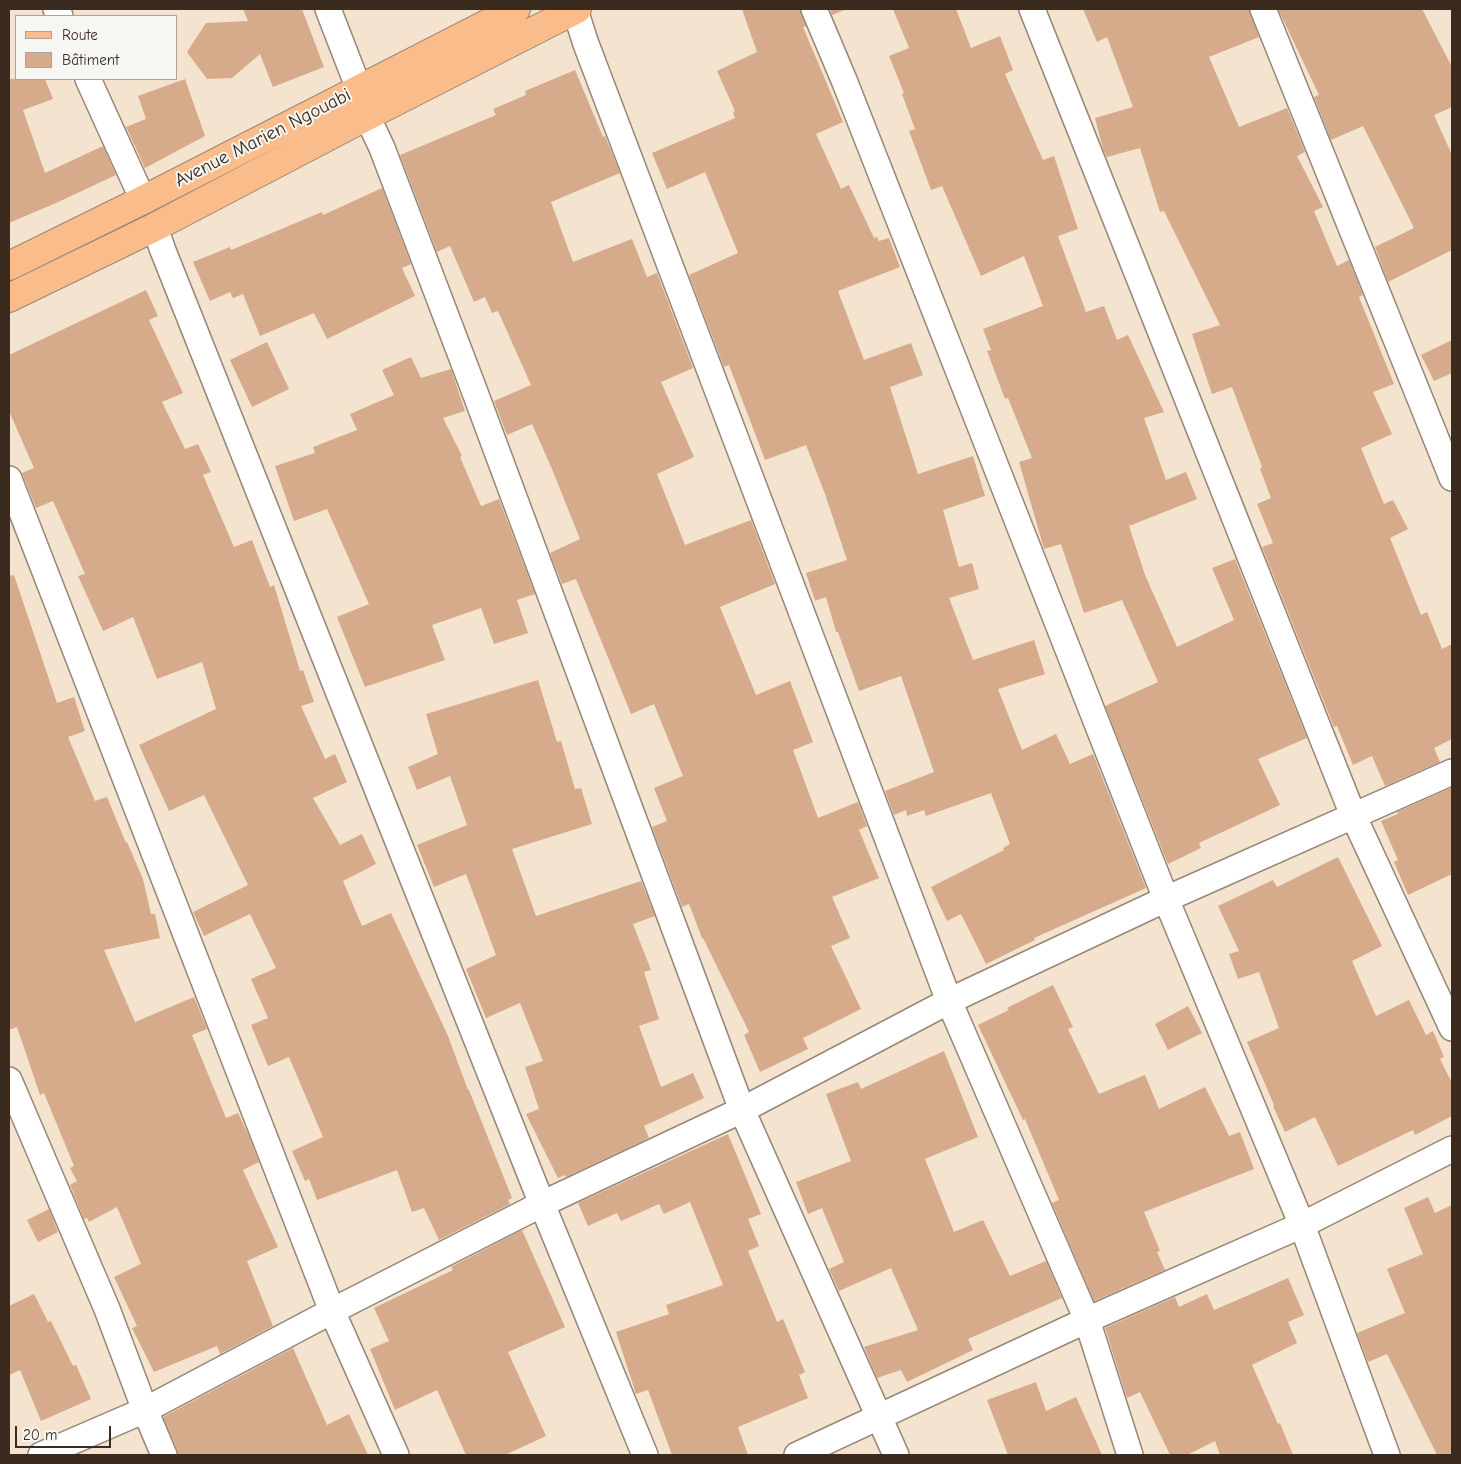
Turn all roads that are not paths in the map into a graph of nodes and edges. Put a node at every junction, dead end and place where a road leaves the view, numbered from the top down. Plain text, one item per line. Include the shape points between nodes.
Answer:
1 (328, 9) edge
2 (516, 9) edge
3 (576, 9) edge
4 (814, 9) edge
5 (1032, 9) edge
6 (1263, 9) edge
7 (88, 80) edge
8 (359, 88) junction
9 (367, 116) junction
10 (143, 200) junction
11 (155, 227) junction
12 (9, 266) edge
13 (9, 298) edge
14 (1452, 478) edge
15 (9, 479) edge
16 (1452, 772) edge
17 (1353, 815) junction
18 (1166, 899) junction
19 (949, 1001) junction
20 (1452, 1028) edge
21 (9, 1080) edge
22 (742, 1110) junction
23 (1452, 1149) edge
24 (542, 1204) junction
25 (1302, 1225) junction
26 (332, 1312) junction
27 (1087, 1320) junction
28 (145, 1410) junction
29 (880, 1417) junction
30 (40, 1455) edge
31 (164, 1455) edge
32 (396, 1455) edge
33 (645, 1455) edge
34 (797, 1455) edge
35 (896, 1455) edge
36 (1130, 1455) edge
37 (1387, 1455) edge

1 - 8 street
2 - 8 main road, Avenue Marien Ngouabi
3 - 9 main road
3 - 19 street via 586,44
4 - 18 street
5 - 17 street
6 - 14 street
7 - 10 street
8 - 10 main road, Avenue Marien Ngouabi
9 - 11 main road
9 - 22 street via 449,324
10 - 12 main road, Avenue Marien Ngouabi
11 - 13 main road
11 - 24 street
15 - 26 street
16 - 17 street
17 - 18 street
17 - 20 street
18 - 19 street
18 - 25 street
19 - 22 street
19 - 27 street
21 - 28 street via 107,1309
22 - 24 street
22 - 29 street
23 - 25 street
24 - 26 street
24 - 33 street
25 - 27 street
25 - 37 street
26 - 28 street
26 - 32 street
27 - 29 street
27 - 36 street
28 - 30 street
28 - 31 street
29 - 34 street
29 - 35 street

